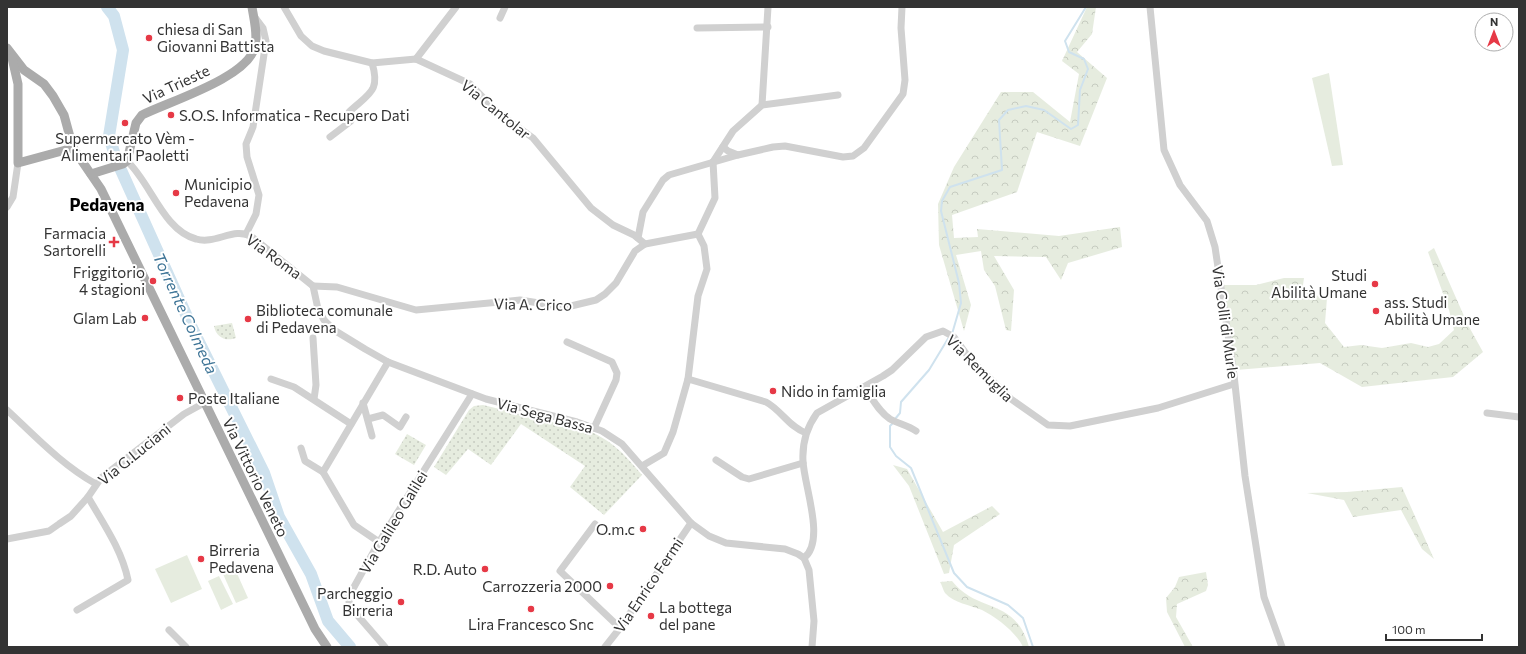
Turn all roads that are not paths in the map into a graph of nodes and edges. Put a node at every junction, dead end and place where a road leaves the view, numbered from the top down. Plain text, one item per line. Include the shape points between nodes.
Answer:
1 (284, 7) edge
2 (456, 7) edge
3 (505, 7) edge
4 (768, 7) edge
5 (902, 7) edge
6 (1150, 7) edge
7 (253, 12) edge
8 (500, 18) dead end
9 (768, 27) junction
10 (697, 28) dead end
11 (9, 51) edge
12 (416, 59) junction
13 (372, 63) junction
14 (33, 77) junction
15 (18, 84) junction
16 (838, 95) dead end
17 (762, 105) junction
18 (330, 137) dead end
19 (723, 147) junction
20 (73, 148) junction
21 (738, 155) junction
22 (125, 162) junction
23 (713, 162) junction
24 (18, 163) junction
25 (91, 174) junction
26 (7, 207) edge
27 (246, 234) junction
28 (698, 234) junction
29 (638, 238) junction
30 (645, 244) junction
31 (313, 286) junction
32 (313, 338) dead end
33 (567, 342) dead end
34 (388, 362) junction
35 (271, 379) dead end
36 (688, 379) junction
37 (1234, 384) junction
38 (864, 387) junction
39 (472, 394) junction
40 (314, 400) junction
41 (204, 403) junction
42 (363, 403) junction
43 (7, 410) edge
44 (1487, 413) dead end
45 (406, 417) dead end
46 (1519, 417) edge
47 (368, 419) junction
48 (351, 424) junction
49 (594, 428) junction
50 (916, 431) dead end
51 (806, 433) junction
52 (372, 436) dead end
53 (301, 448) dead end
54 (716, 460) dead end
55 (803, 462) junction
56 (642, 466) junction
57 (323, 472) junction
58 (96, 484) junction
59 (88, 497) junction
60 (691, 523) junction
61 (595, 524) dead end
62 (7, 539) edge
63 (379, 542) junction
64 (804, 558) junction
65 (77, 610) dead end
66 (620, 628) junction
67 (169, 630) dead end
68 (186, 647) edge
69 (327, 647) edge
70 (384, 647) edge
71 (605, 647) edge
72 (812, 647) edge
73 (1282, 647) edge

1 - 13 street, Via Cantolar via 301,36 312,46
2 - 12 street
3 - 8 street
4 - 9 street
5 - 21 street via 905,80 903,94 864,148 853,156 843,158 785,146
6 - 37 street, Via Colli di Murle via 1164,150 1180,185 1209,226 1218,264
7 - 22 main road, Via Trieste via 256,41 247,62 197,91 142,115 136,123
7 - 27 street via 263,28 266,41 253,127 246,144 247,158 259,195 256,214
9 - 10 street
9 - 17 street
11 - 14 main road, Via Vittorio Veneto
11 - 15 main road
12 - 13 street, Via Cantolar
12 - 29 street, Via Cantolar via 474,88 496,111 533,138 591,208 613,225
13 - 18 street via 376,80 373,89 349,112 352,116 351,121
14 - 15 main road
14 - 20 main road, Via Vittorio Veneto via 47,87 59,106
15 - 24 main road
16 - 17 street
17 - 19 street via 737,126
19 - 21 street
19 - 23 street
20 - 24 main road
20 - 25 main road, Via Vittorio Veneto
21 - 23 street
22 - 25 main road
22 - 27 street, Via Roma via 182,233 203,241 235,233
23 - 28 street via 715,198
23 - 29 street via 670,175 663,180 644,212
24 - 26 street via 14,189
25 - 41 main road, Via Vittorio Veneto via 101,189
27 - 31 street, Via Roma
28 - 30 street
28 - 36 street via 704,246 707,269 698,296
29 - 30 street, Via Cantolar
30 - 31 street, Via A. Crico via 635,251 616,283 605,294 596,300 571,306 520,300 416,310 337,287
31 - 34 street, Via Sega Bassa via 319,312 327,324
32 - 40 street via 316,385
33 - 49 street via 612,362 616,367 616,380
34 - 39 street, Via Sega Bassa
34 - 42 street
35 - 40 street via 294,387
36 - 51 street via 766,402 789,423
36 - 56 street via 673,432 664,453
37 - 38 street, Via Remuglia via 1158,408 1070,426 1048,425 1011,399 970,359 954,337 939,332 926,337 892,370
37 - 73 street, Via Colli di Murle via 1264,597
38 - 50 street via 890,418
38 - 51 street, Via Remuglia via 817,413
39 - 49 street, Via Sega Bassa
39 - 63 street, Via Galileo Galilei
40 - 48 street
41 - 58 street, Via G.Luciani via 184,414
41 - 69 main road, Via Vittorio Veneto via 315,629
42 - 47 street
42 - 48 street
43 - 58 street via 59,460
44 - 46 street
45 - 47 street via 400,427 383,416
47 - 52 street
48 - 57 street
49 - 56 street, Via Sega Bassa via 622,444
51 - 55 street, Via Remuglia
53 - 57 street via 305,461
54 - 55 street via 749,480
55 - 64 street, Via Remuglia via 814,540 811,552
56 - 60 street, Via Sega Bassa
57 - 63 street via 354,525
58 - 59 street, Via G.Luciani
59 - 62 street, Via G.Luciani via 71,516 49,531
59 - 65 street via 125,566 128,580
60 - 64 street, Via Sega Bassa via 726,544 785,549
60 - 66 street, Via Enrico Fermi
61 - 66 street via 560,571
63 - 70 street, Via Galileo Galilei via 349,596 349,602
64 - 72 street via 810,570 812,587
66 - 71 street, Via Enrico Fermi
67 - 68 street

